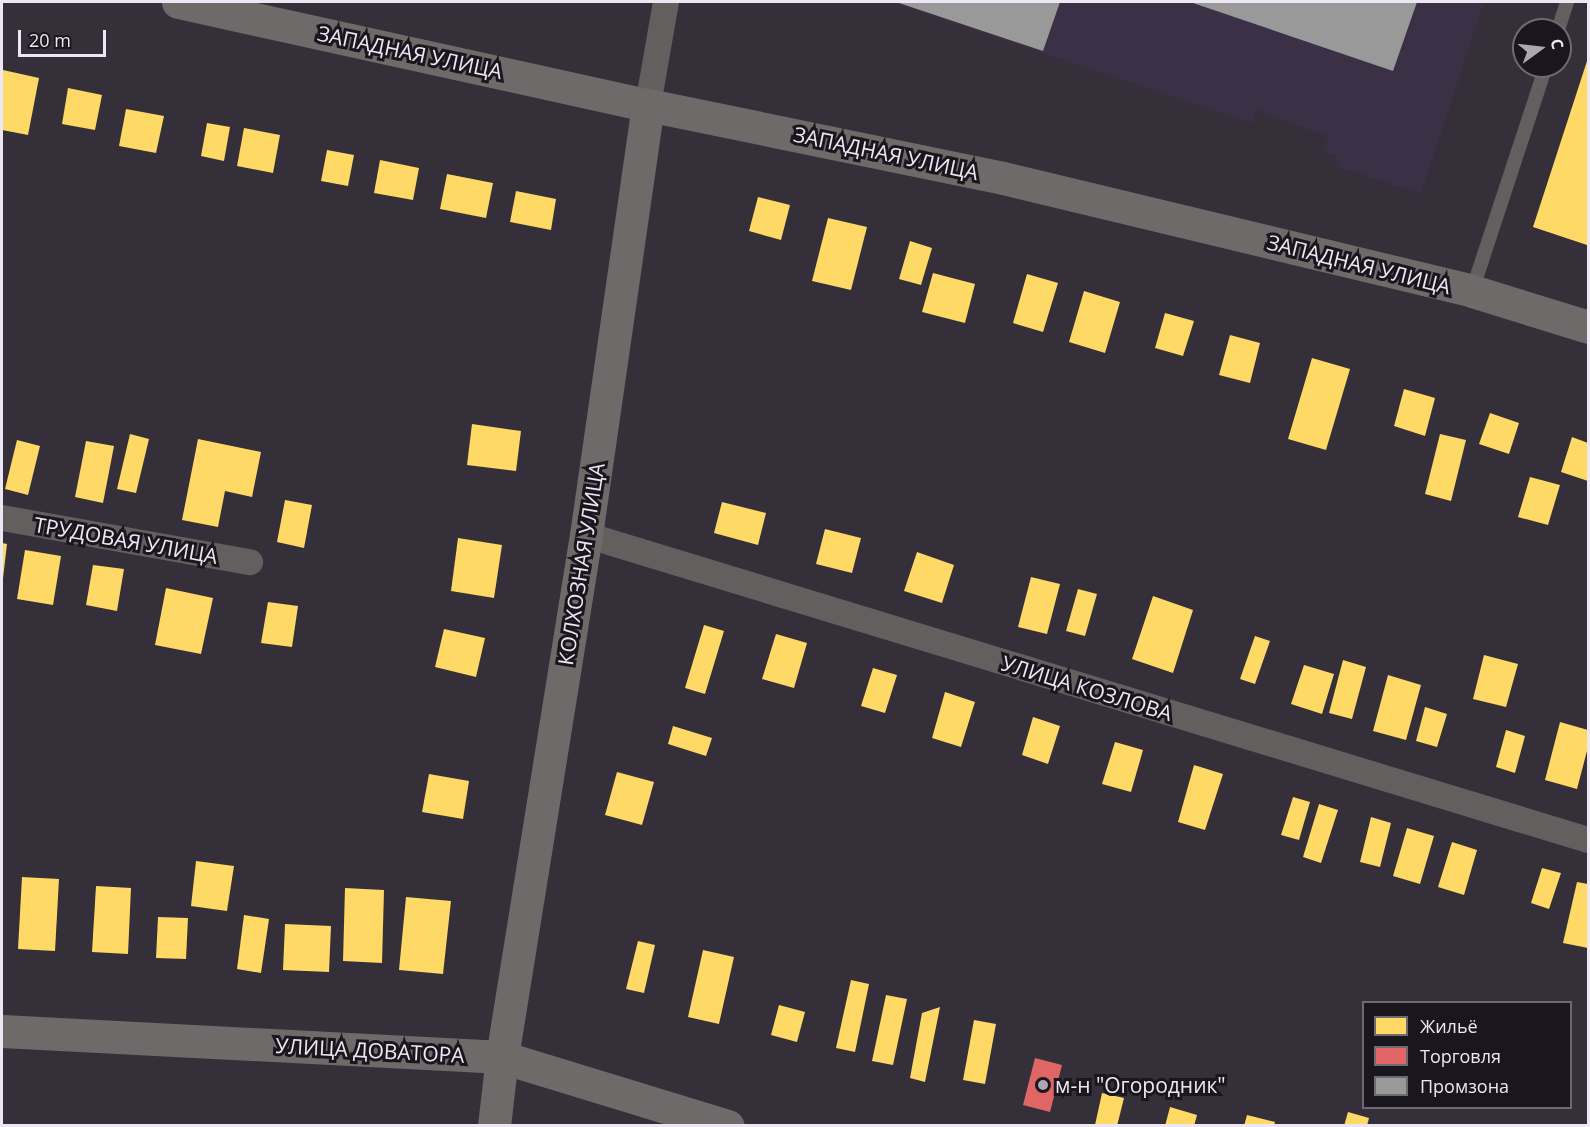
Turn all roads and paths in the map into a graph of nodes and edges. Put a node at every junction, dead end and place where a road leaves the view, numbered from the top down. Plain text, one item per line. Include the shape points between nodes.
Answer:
1 (178, 2) edge
2 (666, 2) edge
3 (1567, 2) edge
4 (1562, 18) edge
5 (1542, 78) edge
6 (648, 105) junction
7 (1472, 291) junction
8 (1588, 327) edge
9 (2, 518) edge
10 (586, 535) junction
11 (250, 562) dead end
12 (1588, 840) edge
13 (2, 1031) edge
14 (502, 1057) junction
15 (494, 1125) edge
16 (728, 1125) edge

1 - 6 street, ЗАПАДНАЯ УЛИЦА
2 - 6 street, КОЛХОЗНАЯ УЛИЦА
3 - 4 lane
5 - 7 lane
6 - 7 street, ЗАПАДНАЯ УЛИЦА via 1004,178
6 - 10 street, КОЛХОЗНАЯ УЛИЦА
7 - 8 street, ЗАПАДНАЯ УЛИЦА
9 - 11 street, ТРУДОВАЯ УЛИЦА
10 - 12 street, УЛИЦА КОЗЛОВА
10 - 14 street, КОЛХОЗНАЯ УЛИЦА
13 - 14 street, УЛИЦА ДОВАТОРА
14 - 15 street, КОЛХОЗНАЯ УЛИЦА
14 - 16 street, УЛИЦА ДОВАТОРА

